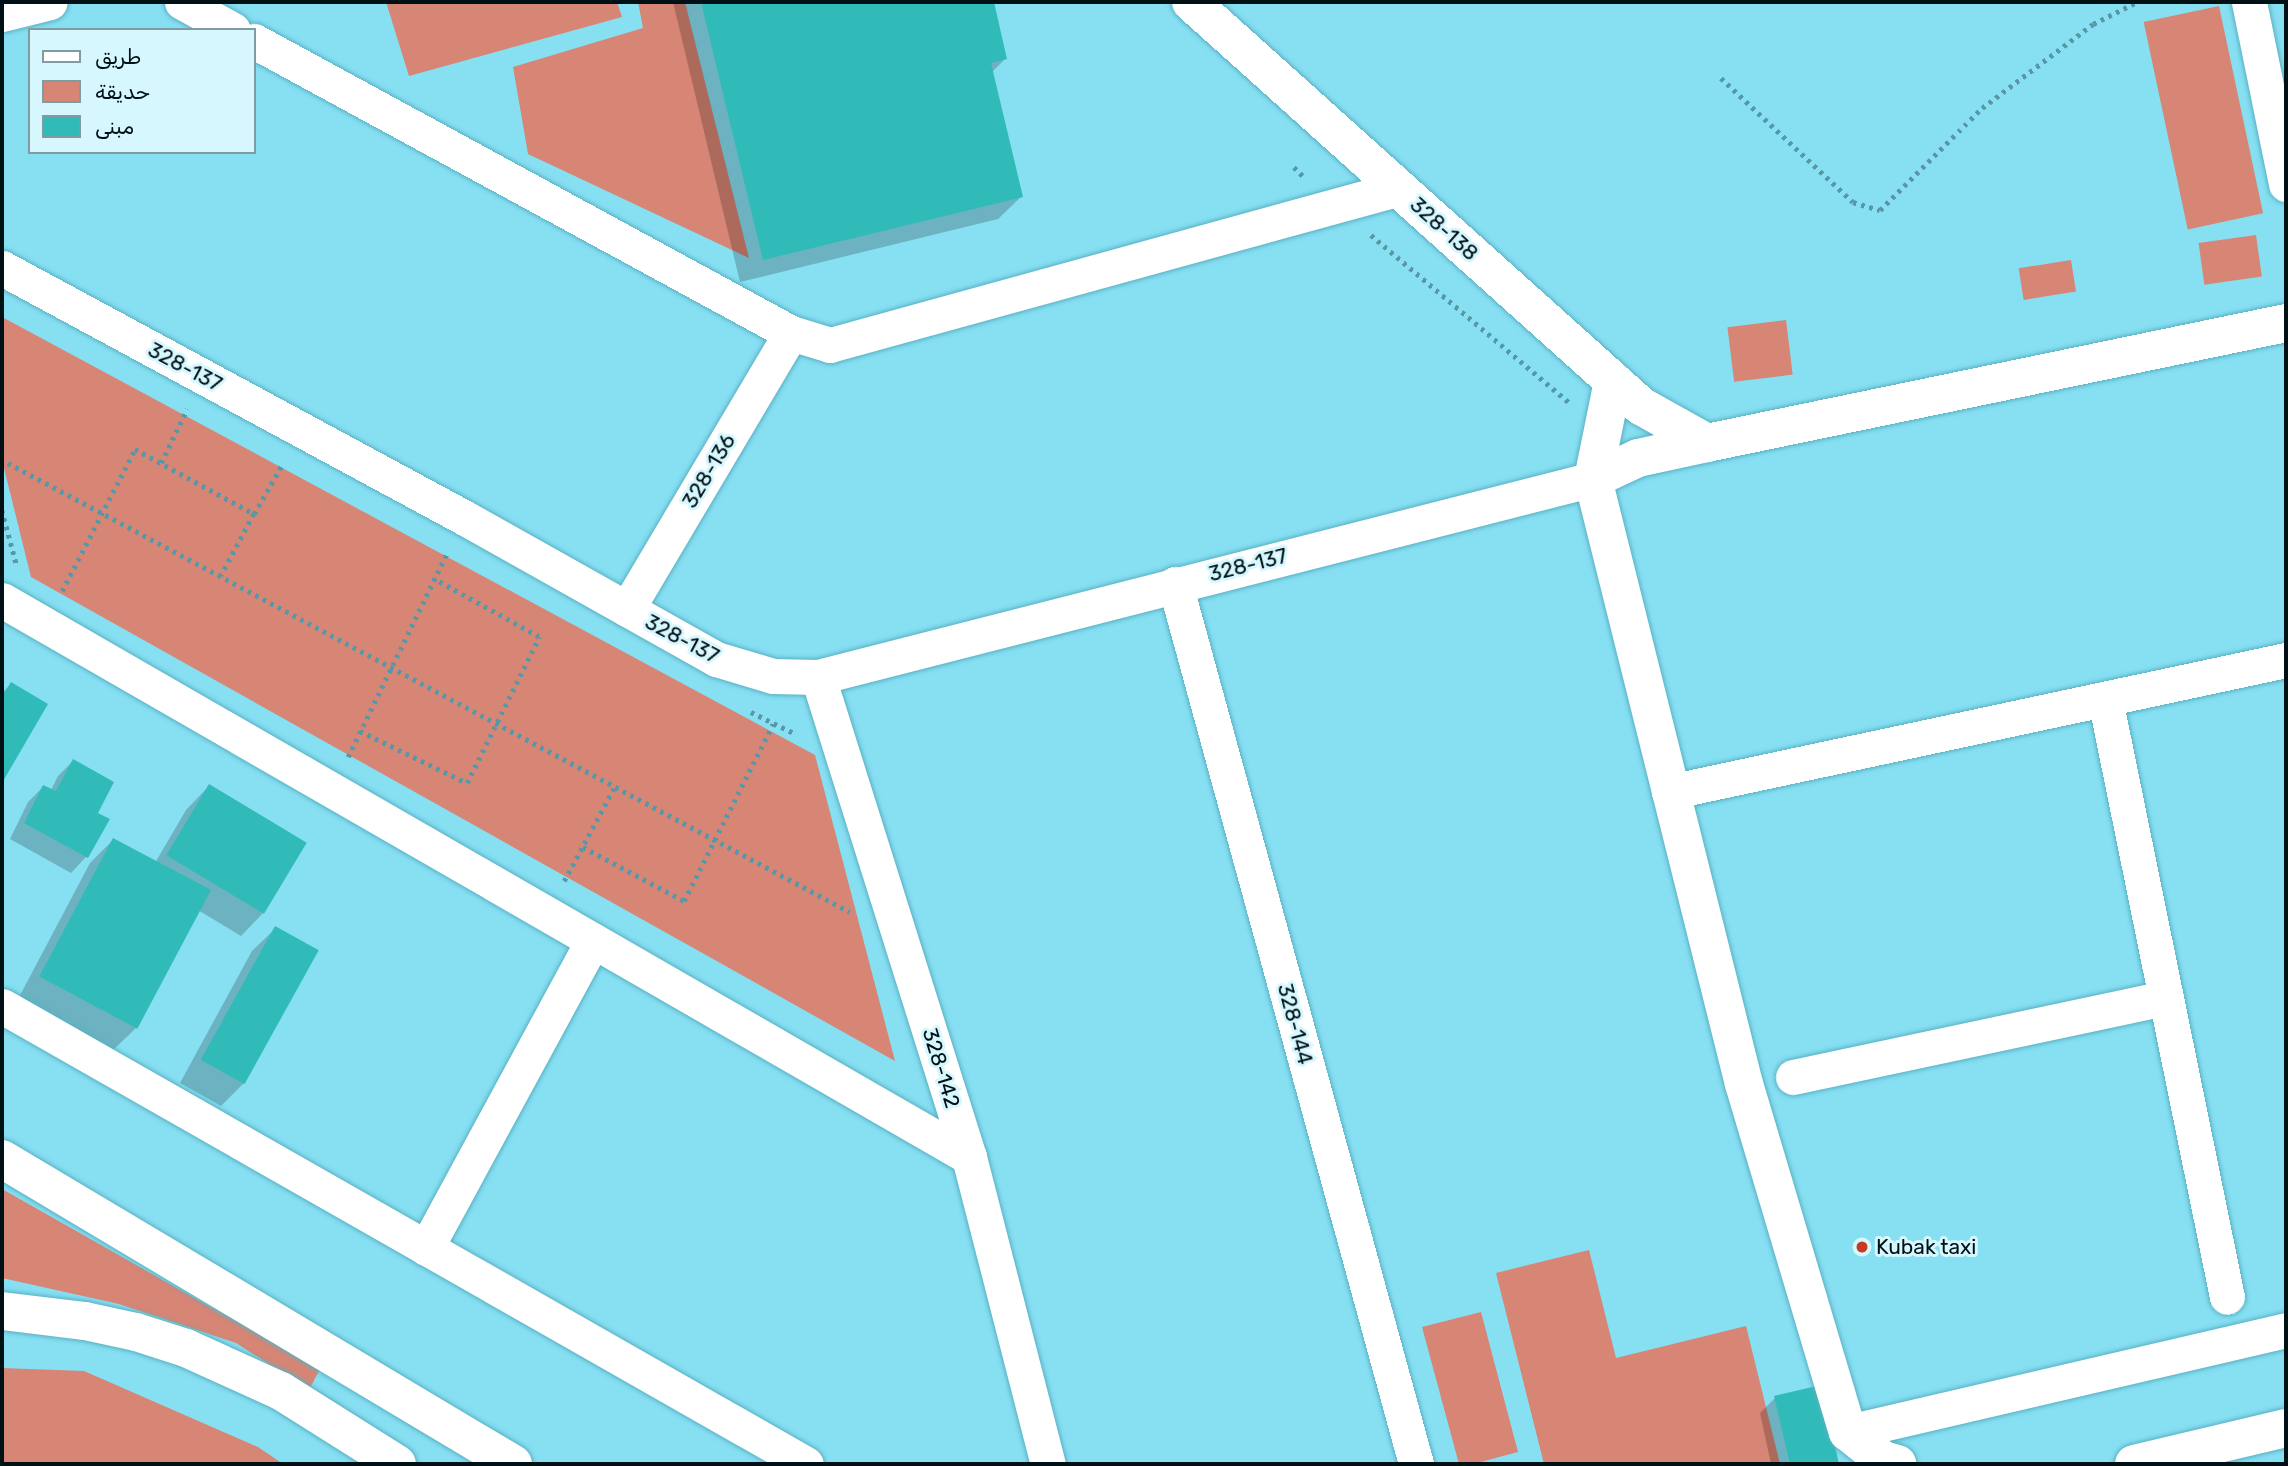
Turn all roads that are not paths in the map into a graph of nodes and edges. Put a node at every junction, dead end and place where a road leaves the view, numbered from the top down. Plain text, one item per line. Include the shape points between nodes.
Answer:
1 (50, 2) edge
2 (182, 2) edge
3 (1191, 2) edge
4 (2249, 2) edge
5 (2, 14) edge
6 (229, 28) edge
7 (256, 42) edge
8 (2286, 184) edge
9 (1400, 188) junction
10 (2, 268) edge
11 (2286, 323) edge
12 (791, 333) junction
13 (1613, 381) junction
14 (1707, 443) junction
15 (1593, 479) junction
16 (1175, 584) junction
17 (10, 585) edge
18 (627, 609) junction
19 (2286, 660) edge
20 (818, 677) junction
21 (2105, 699) junction
22 (1669, 792) junction
23 (593, 940) junction
24 (2165, 998) junction
25 (2, 1006) edge
26 (1793, 1077) dead end
27 (969, 1157) junction
28 (2, 1159) edge
29 (426, 1248) junction
30 (2227, 1297) dead end
31 (2, 1311) edge
32 (2286, 1330) edge
33 (2286, 1428) edge
34 (1848, 1432) junction
35 (397, 1464) edge
36 (513, 1464) edge
37 (806, 1464) edge
38 (1048, 1464) edge
39 (1416, 1464) edge
40 (1897, 1464) edge
41 (2134, 1464) edge

1 - 5 street
2 - 6 street
3 - 9 main road, 328-138
4 - 8 street
7 - 12 street
9 - 12 street via 830,345
9 - 13 main road, 328-138
10 - 18 street, 328-137
11 - 14 main road
12 - 18 street, 328-136
13 - 14 main road, 328-138 via 1641,406
13 - 15 main road
14 - 15 main road via 1638,458
15 - 16 street, 328-137
15 - 22 main road
16 - 20 street, 328-137
16 - 39 street, 328-144
17 - 23 street
18 - 20 street, 328-137 via 716,659 773,676
19 - 21 street
20 - 27 street, 328-142
21 - 22 street
21 - 24 street
22 - 34 main road via 1744,1084
23 - 27 street
23 - 29 street
24 - 26 street
24 - 30 street
25 - 29 street
27 - 38 street, 328-142
28 - 36 main road
29 - 37 street
31 - 35 main road via 85,1321 186,1348 281,1391
32 - 34 street
33 - 41 main road
34 - 40 main road via 1883,1460

